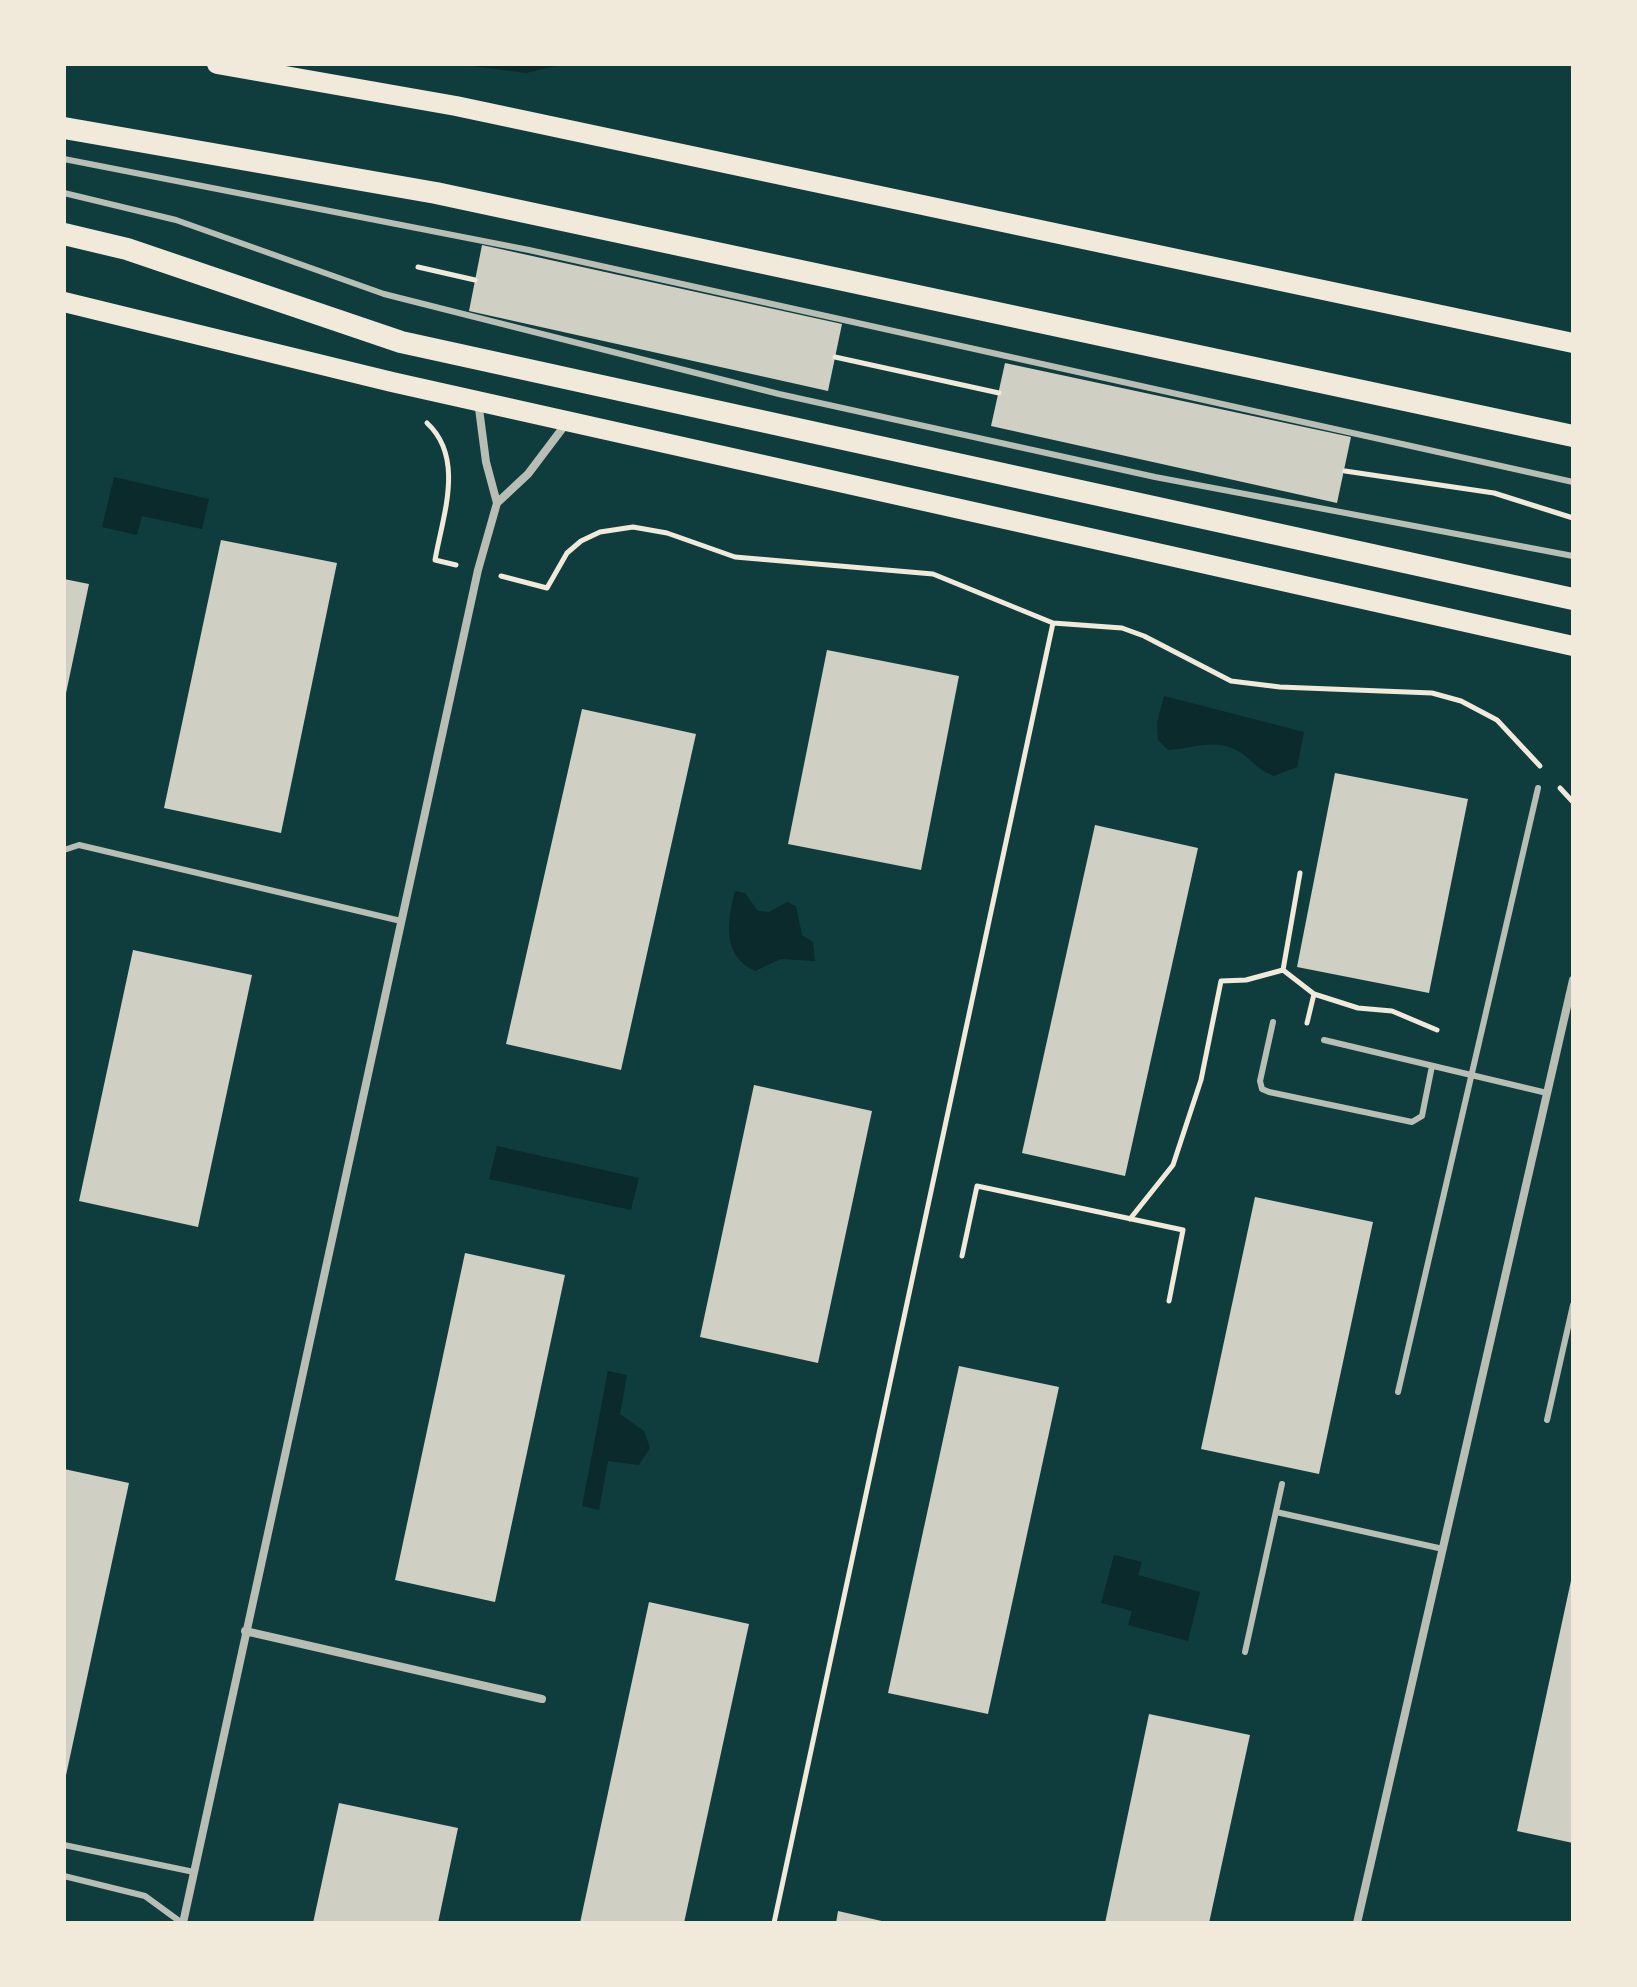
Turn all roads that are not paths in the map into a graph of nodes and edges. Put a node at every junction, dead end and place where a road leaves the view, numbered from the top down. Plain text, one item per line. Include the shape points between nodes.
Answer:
1 (217, 64) edge
2 (64, 128) edge
3 (64, 159) edge
4 (64, 193) edge
5 (64, 234) edge
6 (64, 302) edge
7 (1573, 343) edge
8 (478, 400) junction
9 (568, 421) junction
10 (1573, 436) edge
11 (1573, 482) edge
12 (497, 503) junction
13 (1573, 556) edge
14 (1573, 599) edge
15 (1573, 646) edge
16 (1538, 788) dead end
17 (64, 850) edge
18 (401, 921) junction
19 (1573, 980) edge
20 (1273, 1022) road end
21 (1324, 1040) dead end
22 (1432, 1066) junction
23 (1472, 1076) junction
24 (1547, 1093) junction
25 (1573, 1305) edge
26 (1398, 1392) dead end
27 (1547, 1420) dead end
28 (1282, 1484) dead end
29 (1276, 1512) junction
30 (1443, 1549) junction
31 (245, 1631) junction
32 (1245, 1652) dead end
33 (542, 1699) dead end
34 (64, 1845) edge
35 (194, 1872) junction
36 (64, 1876) edge
37 (182, 1923) edge
38 (1357, 1923) edge

1 - 7 main road via 456,106
2 - 10 highway via 436,193
3 - 11 lane via 515,247
4 - 13 lane via 176,220 384,294 779,394 1155,477
5 - 14 highway via 127,249 401,342
6 - 8 main road
8 - 9 main road
8 - 12 street
9 - 12 street via 528,474
9 - 15 main road
12 - 18 street
16 - 23 lane
17 - 18 lane via 79,845
18 - 31 street
19 - 24 street
20 - 22 lane via 1260,1081 1269,1092 1412,1122 1422,1116
21 - 22 lane
22 - 23 lane
23 - 24 lane
23 - 26 lane
24 - 30 street
25 - 27 lane
28 - 29 lane
29 - 30 lane
29 - 32 lane
30 - 38 street
31 - 33 street
31 - 35 street
34 - 35 lane
35 - 37 street
36 - 37 lane via 145,1896

